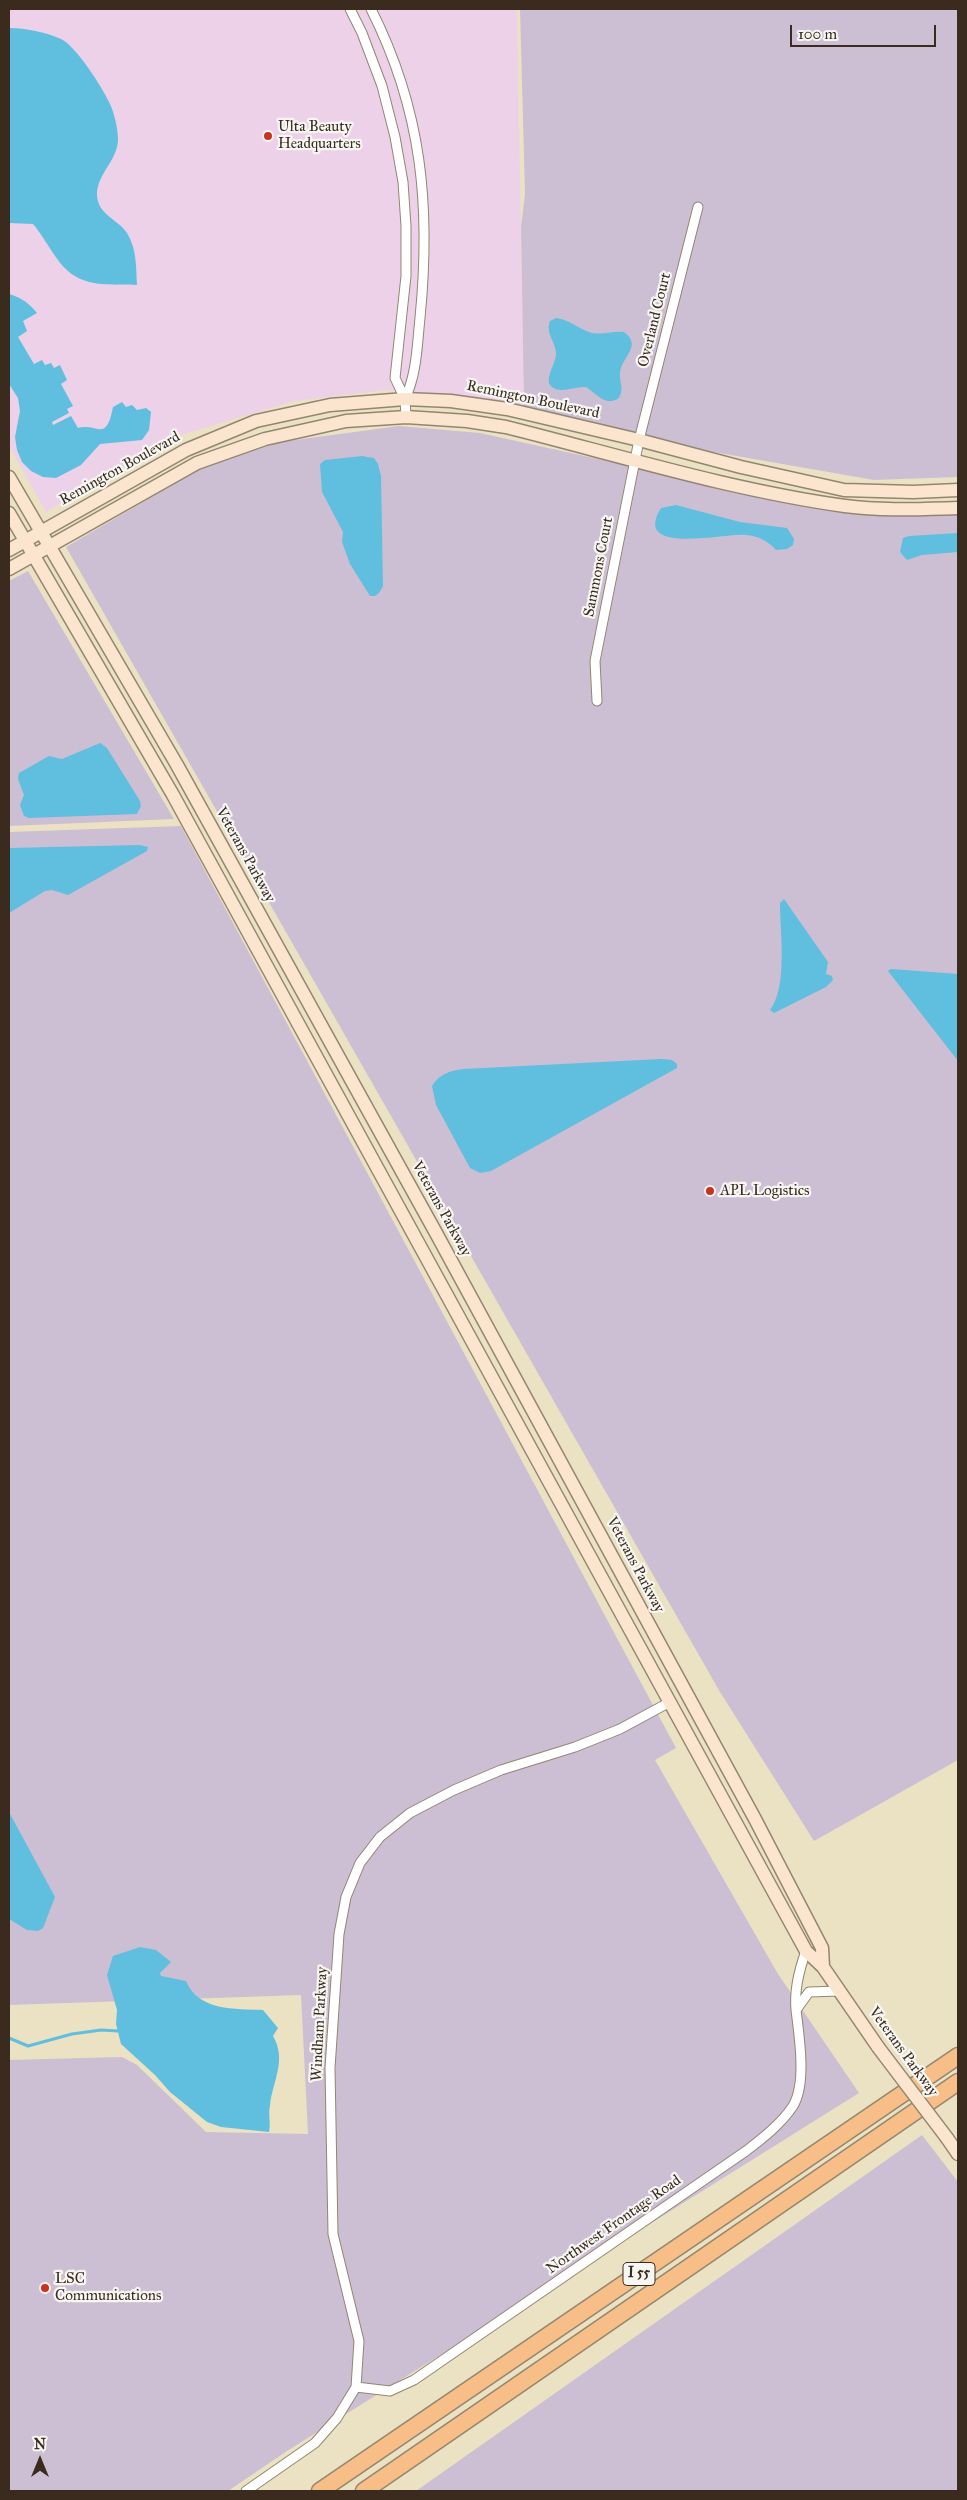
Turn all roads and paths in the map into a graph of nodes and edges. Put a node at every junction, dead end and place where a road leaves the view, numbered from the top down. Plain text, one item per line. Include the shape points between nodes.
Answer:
1 (350, 9) edge
2 (371, 9) edge
3 (698, 207) dead end
4 (405, 399) junction
5 (406, 417) junction
6 (639, 440) junction
7 (635, 460) junction
8 (9, 477) edge
9 (958, 490) edge
10 (958, 508) edge
11 (9, 513) edge
12 (40, 532) junction
13 (24, 542) junction
14 (49, 546) junction
15 (9, 550) edge
16 (33, 555) junction
17 (9, 569) edge
18 (597, 701) dead end
19 (670, 1702) junction
20 (806, 1951) junction
21 (823, 1967) junction
22 (840, 1991) junction
23 (796, 2010) junction
24 (958, 2056) edge
25 (958, 2082) edge
26 (958, 2154) edge
27 (356, 2387) junction
28 (246, 2491) edge
29 (320, 2491) edge
30 (364, 2491) edge

1 - 4 street via 382,86 403,182 406,276 395,378
2 - 4 street via 401,80 423,182 426,226 424,276 413,381
3 - 6 street, Overland Court
4 - 5 street
4 - 6 main road, Remington Boulevard via 489,406
4 - 12 main road, Remington Boulevard via 330,404 256,421 186,450
5 - 7 main road via 506,427
5 - 14 main road via 346,421 265,439 197,463
6 - 7 street, Sammons Court
6 - 9 main road, Remington Boulevard via 844,490
7 - 10 main road via 740,486 845,506 916,510
7 - 18 street, Sammons Court via 595,661
8 - 12 main road, Veterans Parkway
11 - 13 main road, Veterans Parkway
12 - 13 main road, Remington Boulevard
12 - 14 main road, Veterans Parkway
13 - 15 main road, Remington Boulevard
13 - 16 main road, Veterans Parkway
14 - 16 main road
14 - 21 main road, Veterans Parkway via 177,765 436,1233 755,1819 822,1948
16 - 17 main road
16 - 19 main road, Veterans Parkway via 173,795
19 - 20 main road, Veterans Parkway
19 - 27 street, Windham Parkway via 620,1729 501,1770 454,1790 410,1813 380,1836 360,1863 346,1897 339,1934 330,2068 333,2234 359,2341
20 - 21 main road, Veterans Parkway
20 - 23 street, Northwest Frontage Road via 795,1996
21 - 22 main road, Veterans Parkway
22 - 23 street via 809,1992
22 - 26 main road, Veterans Parkway, bridge
23 - 27 street, Northwest Frontage Road via 800,2078 794,2104 773,2130 414,2380 390,2391
24 - 29 highway, I 55
25 - 30 highway, I 55
27 - 28 street, Windham Parkway via 337,2418 315,2443

